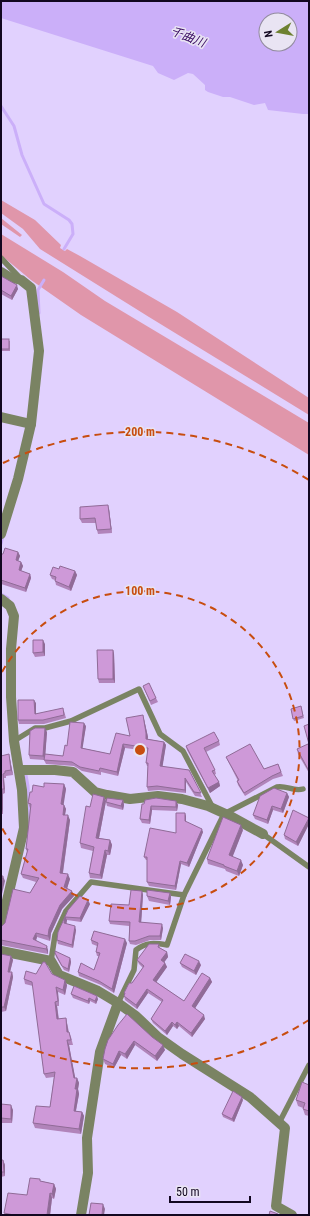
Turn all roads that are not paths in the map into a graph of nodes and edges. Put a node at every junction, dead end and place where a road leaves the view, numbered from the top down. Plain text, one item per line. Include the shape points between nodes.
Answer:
1 (1, 258) edge
2 (1, 272) edge
3 (21, 280) junction
4 (1, 417) edge
5 (31, 424) junction
6 (1, 534) edge
7 (1, 599) edge
8 (14, 740) junction
9 (19, 770) junction
10 (303, 790) dead end
11 (213, 808) junction
12 (224, 814) junction
13 (263, 834) joint
14 (309, 867) edge
15 (184, 895) junction
16 (1, 926) edge
17 (1, 951) edge
18 (51, 961) junction
19 (118, 1003) junction
20 (309, 1066) edge
21 (279, 1123) junction
22 (81, 1215) edge
23 (292, 1215) edge

1 - 3 lane
2 - 3 street
3 - 5 street via 31,288 38,351
4 - 5 street
5 - 6 street
7 - 8 street via 10,606 14,616 11,697
8 - 9 street
8 - 11 lane via 36,728 71,721 139,689 160,734 183,751
9 - 11 street via 74,772 95,792 130,799 158,796 182,799
9 - 16 street via 24,828
10 - 12 lane via 277,787
11 - 12 street
12 - 13 street
12 - 15 lane
13 - 14 lane
15 - 18 lane via 91,882 66,911 55,935
15 - 19 lane via 167,946 155,943 142,945 136,950 134,970
17 - 18 street
18 - 19 street via 59,975
19 - 21 street via 158,1037 250,1097
19 - 22 street via 100,1052 87,1138 88,1173
20 - 21 lane
21 - 23 street via 285,1128 276,1206

